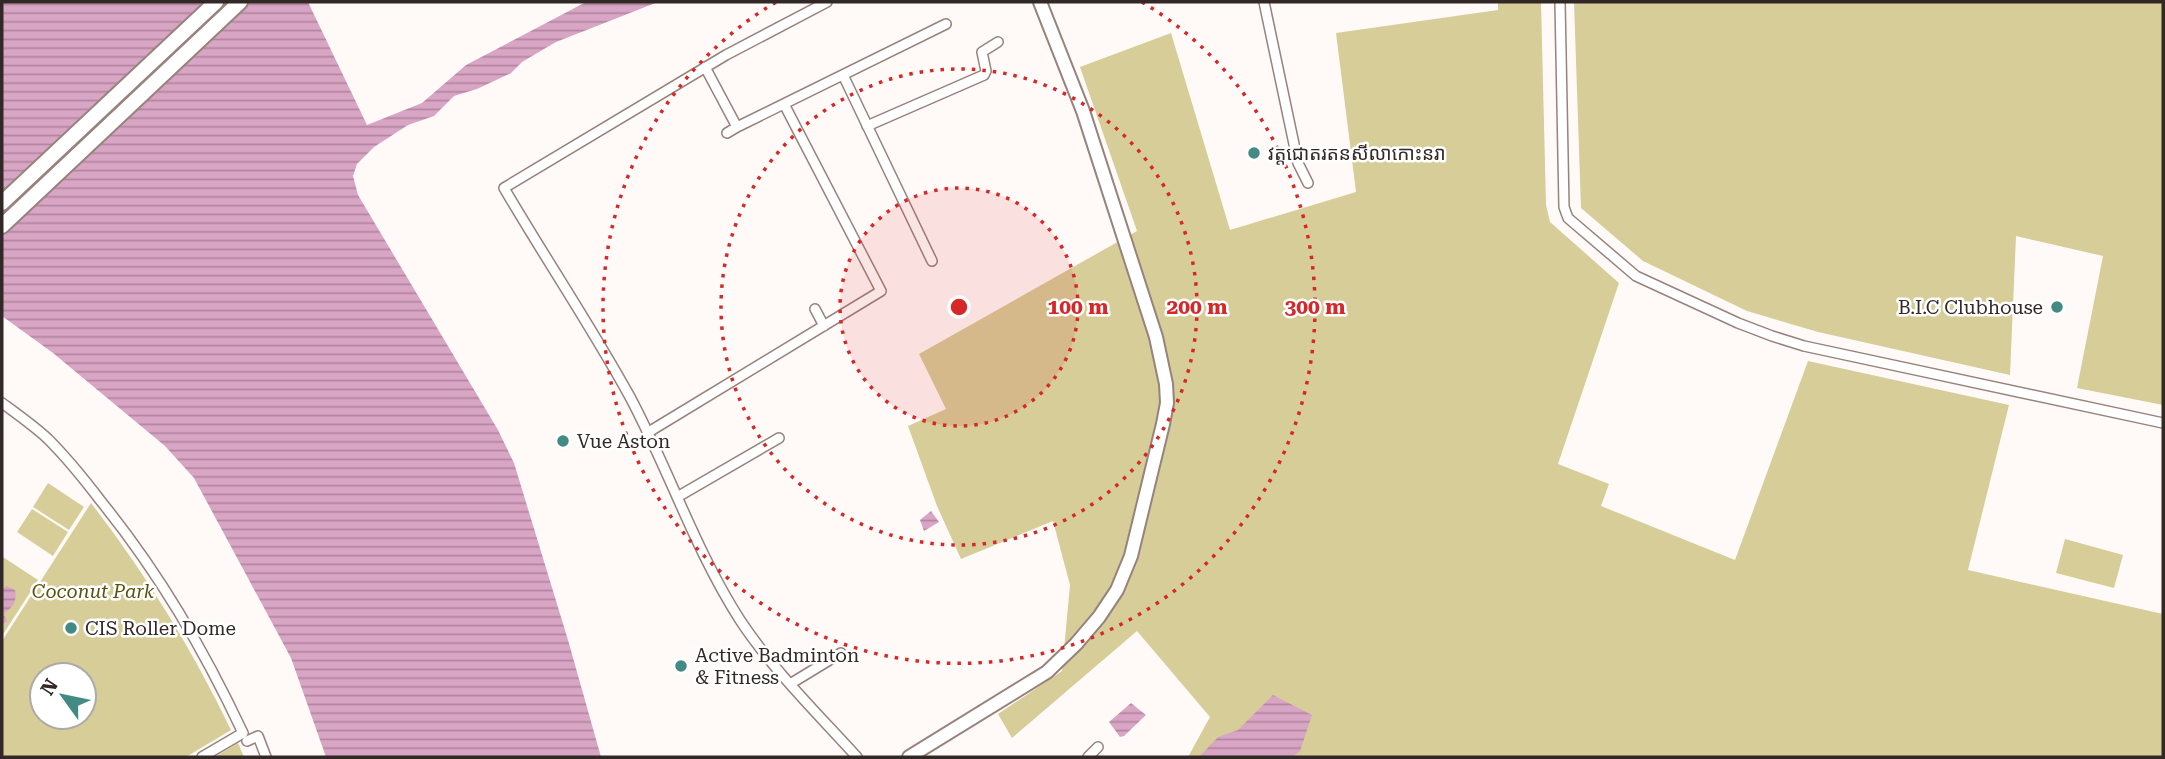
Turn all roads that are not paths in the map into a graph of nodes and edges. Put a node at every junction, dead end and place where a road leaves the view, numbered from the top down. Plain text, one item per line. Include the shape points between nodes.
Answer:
1 (216, 2) edge
2 (240, 2) edge
3 (827, 2) edge
4 (1040, 2) edge
5 (1264, 2) edge
6 (1560, 2) edge
7 (946, 24) dead end
8 (998, 42) dead end
9 (705, 67) junction
10 (843, 75) junction
11 (784, 104) junction
12 (867, 126) junction
13 (737, 127) junction
14 (727, 133) dead end
15 (1308, 183) dead end
16 (2, 203) edge
17 (2, 226) edge
18 (932, 261) dead end
19 (815, 309) dead end
20 (824, 326) junction
21 (2, 403) edge
22 (2163, 423) edge
23 (648, 433) junction
24 (779, 438) dead end
25 (678, 496) junction
26 (841, 653) dead end
27 (790, 684) junction
28 (247, 741) dead end
29 (1098, 747) dead end
30 (202, 757) edge
31 (266, 757) edge
32 (857, 757) edge
33 (909, 757) edge
34 (1087, 757) edge

1 - 16 main road
2 - 17 main road
3 - 9 street
4 - 33 street via 1083,111 1156,337 1167,403 1131,556 1099,617 1047,672
5 - 15 street via 1298,163
6 - 22 street via 1564,207 1568,218 1636,275 1738,323 1804,346
7 - 10 street
8 - 12 street via 982,52 984,75
9 - 13 street
9 - 23 street via 504,188
10 - 11 street
10 - 12 street
11 - 13 street
11 - 20 street via 881,291
12 - 18 street
13 - 14 street
19 - 20 street
20 - 23 street
21 - 30 street via 65,457 181,612 243,733
23 - 25 street
24 - 25 street
25 - 27 street via 725,594
26 - 27 street
27 - 32 street
28 - 31 street via 258,736
29 - 34 street

